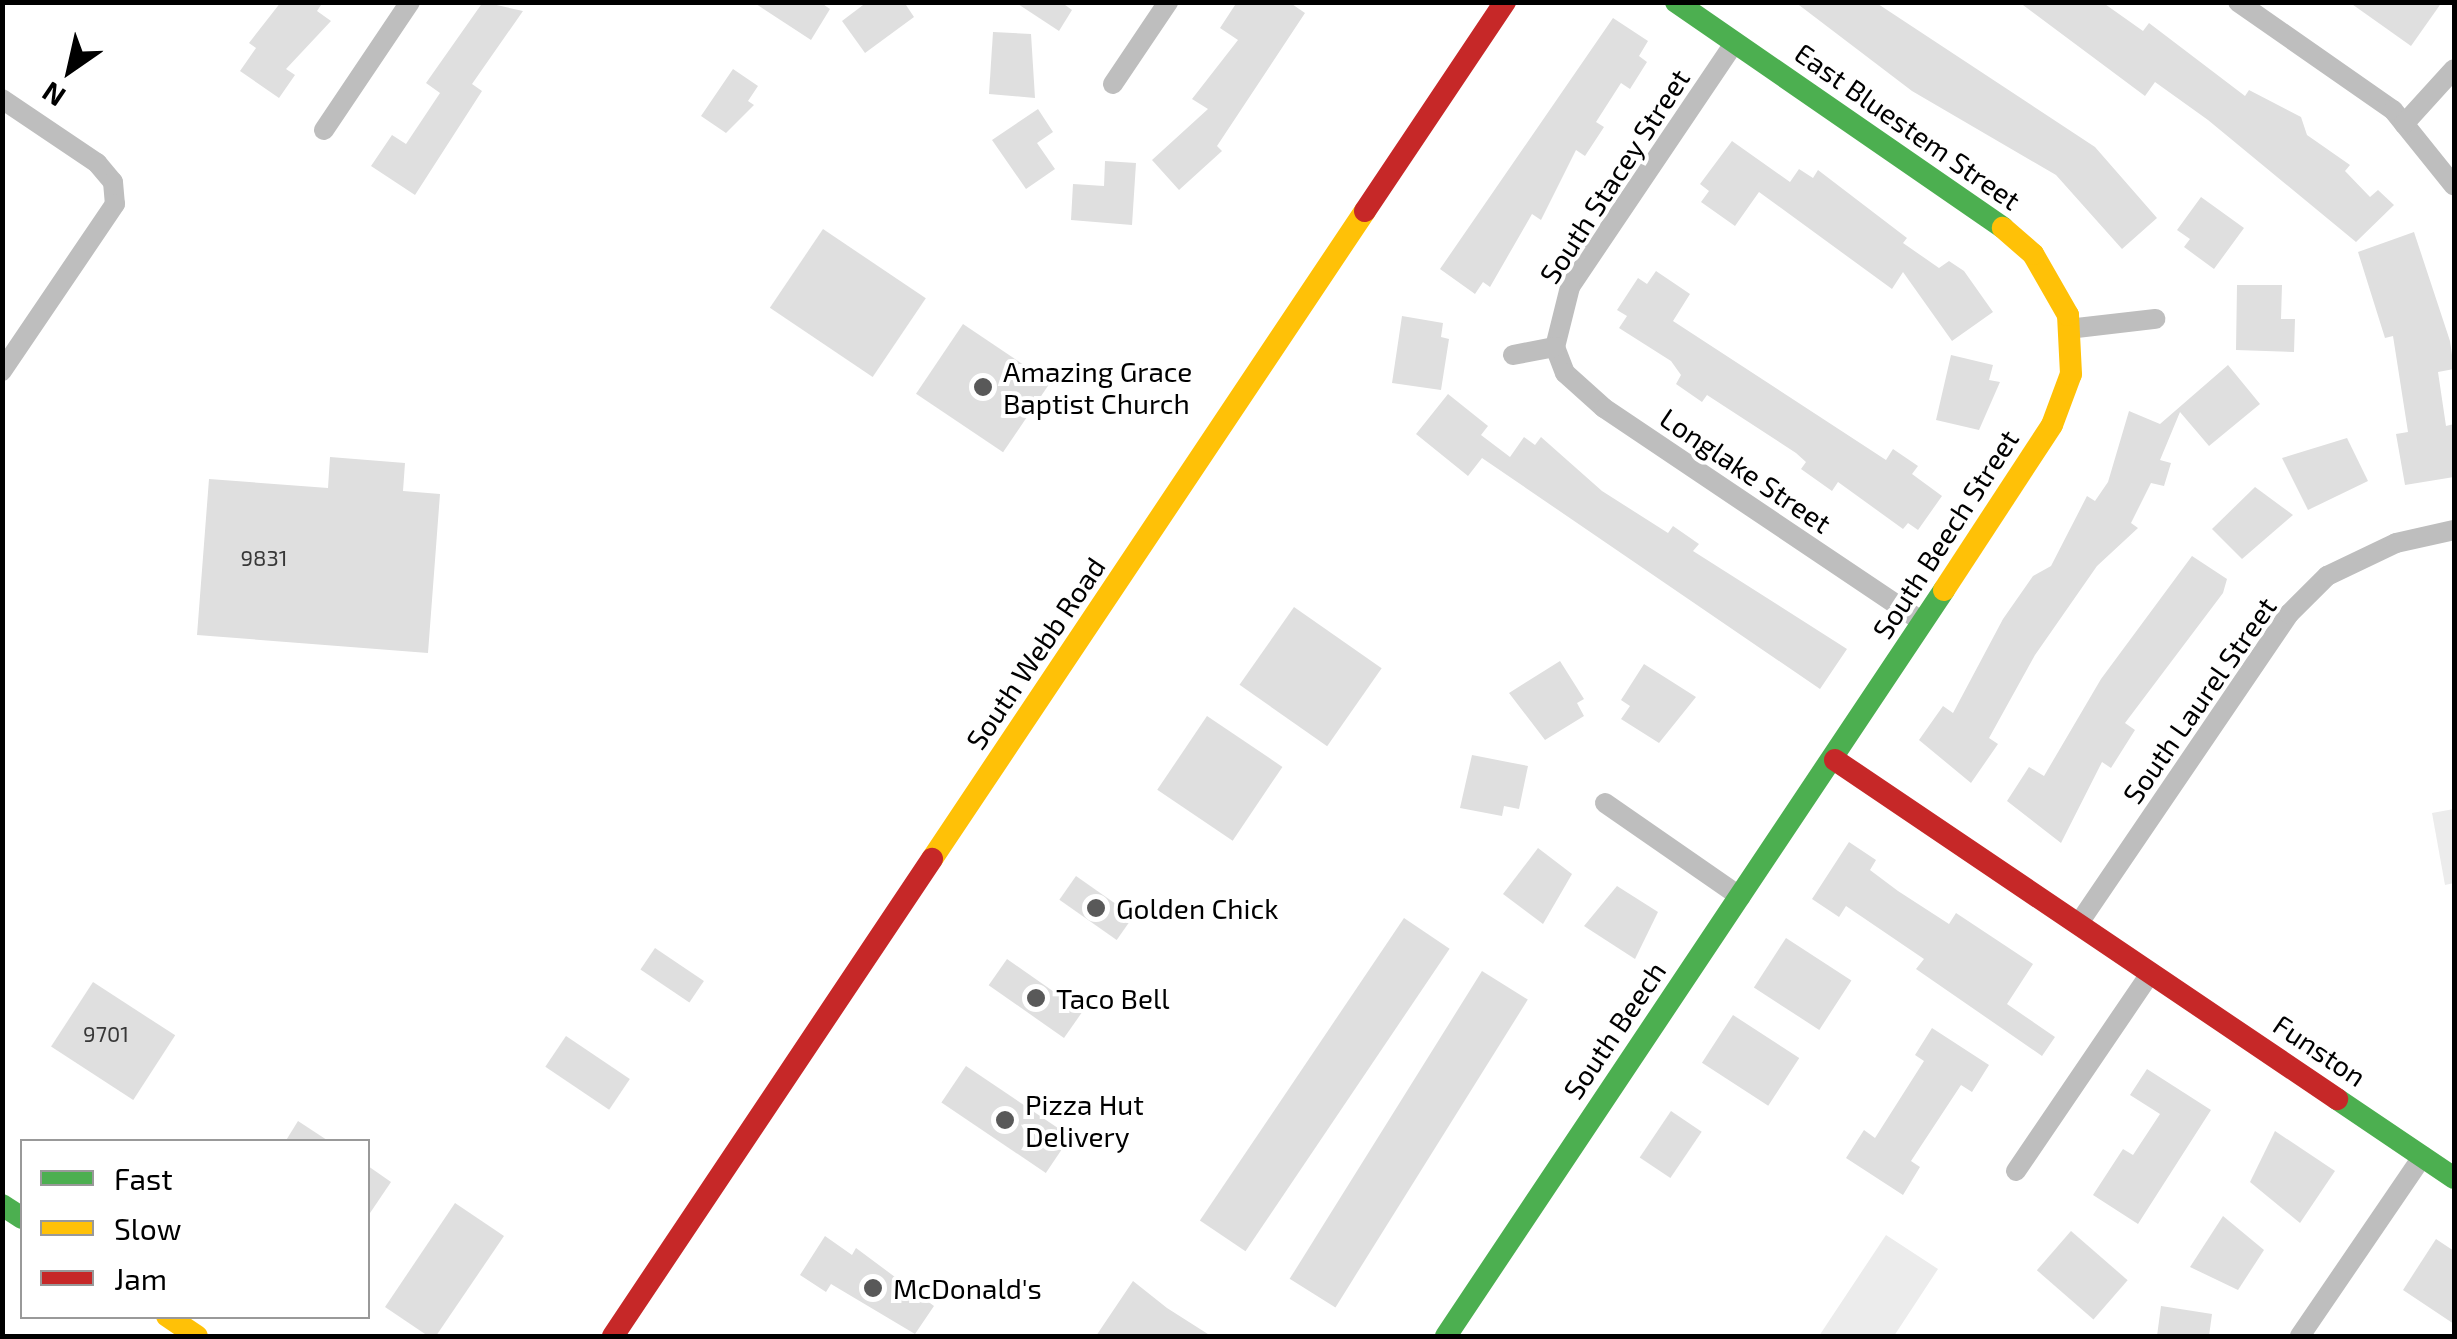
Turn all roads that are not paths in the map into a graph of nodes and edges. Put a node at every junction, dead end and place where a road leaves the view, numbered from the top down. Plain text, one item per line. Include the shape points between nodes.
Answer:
1 (410, 2) edge
2 (1168, 2) edge
3 (1505, 2) edge
4 (1676, 2) edge
5 (2238, 2) edge
6 (1735, 42) junction
7 (2454, 69) edge
8 (1113, 84) dead end
9 (2, 99) edge
10 (2404, 124) junction
11 (324, 130) dead end
12 (2454, 186) edge
13 (2155, 319) dead end
14 (2068, 329) junction
15 (1555, 347) junction
16 (1513, 356) dead end
17 (2, 371) edge
18 (2454, 530) edge
19 (1922, 622) junction
20 (1834, 760) junction
21 (1605, 803) dead end
22 (1741, 898) junction
23 (2078, 923) junction
24 (2151, 972) junction
25 (2423, 1156) junction
26 (2016, 1171) dead end
27 (2454, 1178) edge
28 (171, 1319) edge
29 (1455, 1333) edge
30 (196, 1336) edge
31 (613, 1336) edge
32 (2300, 1336) edge

1 - 11 street
2 - 8 street
3 - 31 street, South Webb Road
4 - 6 street, East Bluestem Street
5 - 10 street
6 - 14 street, East Bluestem Street via 2018,241 2059,300
6 - 15 street, South Stacey Street via 1570,287
7 - 10 street
9 - 17 street via 96,162 113,182 115,204
10 - 12 street
13 - 14 street
14 - 19 street, South Beech Street via 2071,374 2052,425
15 - 16 street
15 - 19 street, Longlake Street via 1565,372 1604,408
18 - 23 street, South Laurel Street via 2396,543 2327,576 2289,614
19 - 20 street, South Beech Street
20 - 22 street, South Beech
20 - 23 street
21 - 22 street
22 - 29 street, South Beech
23 - 24 street, Funston
24 - 25 street, Funston
24 - 26 street
25 - 27 street, Funston
25 - 32 street
28 - 30 street

